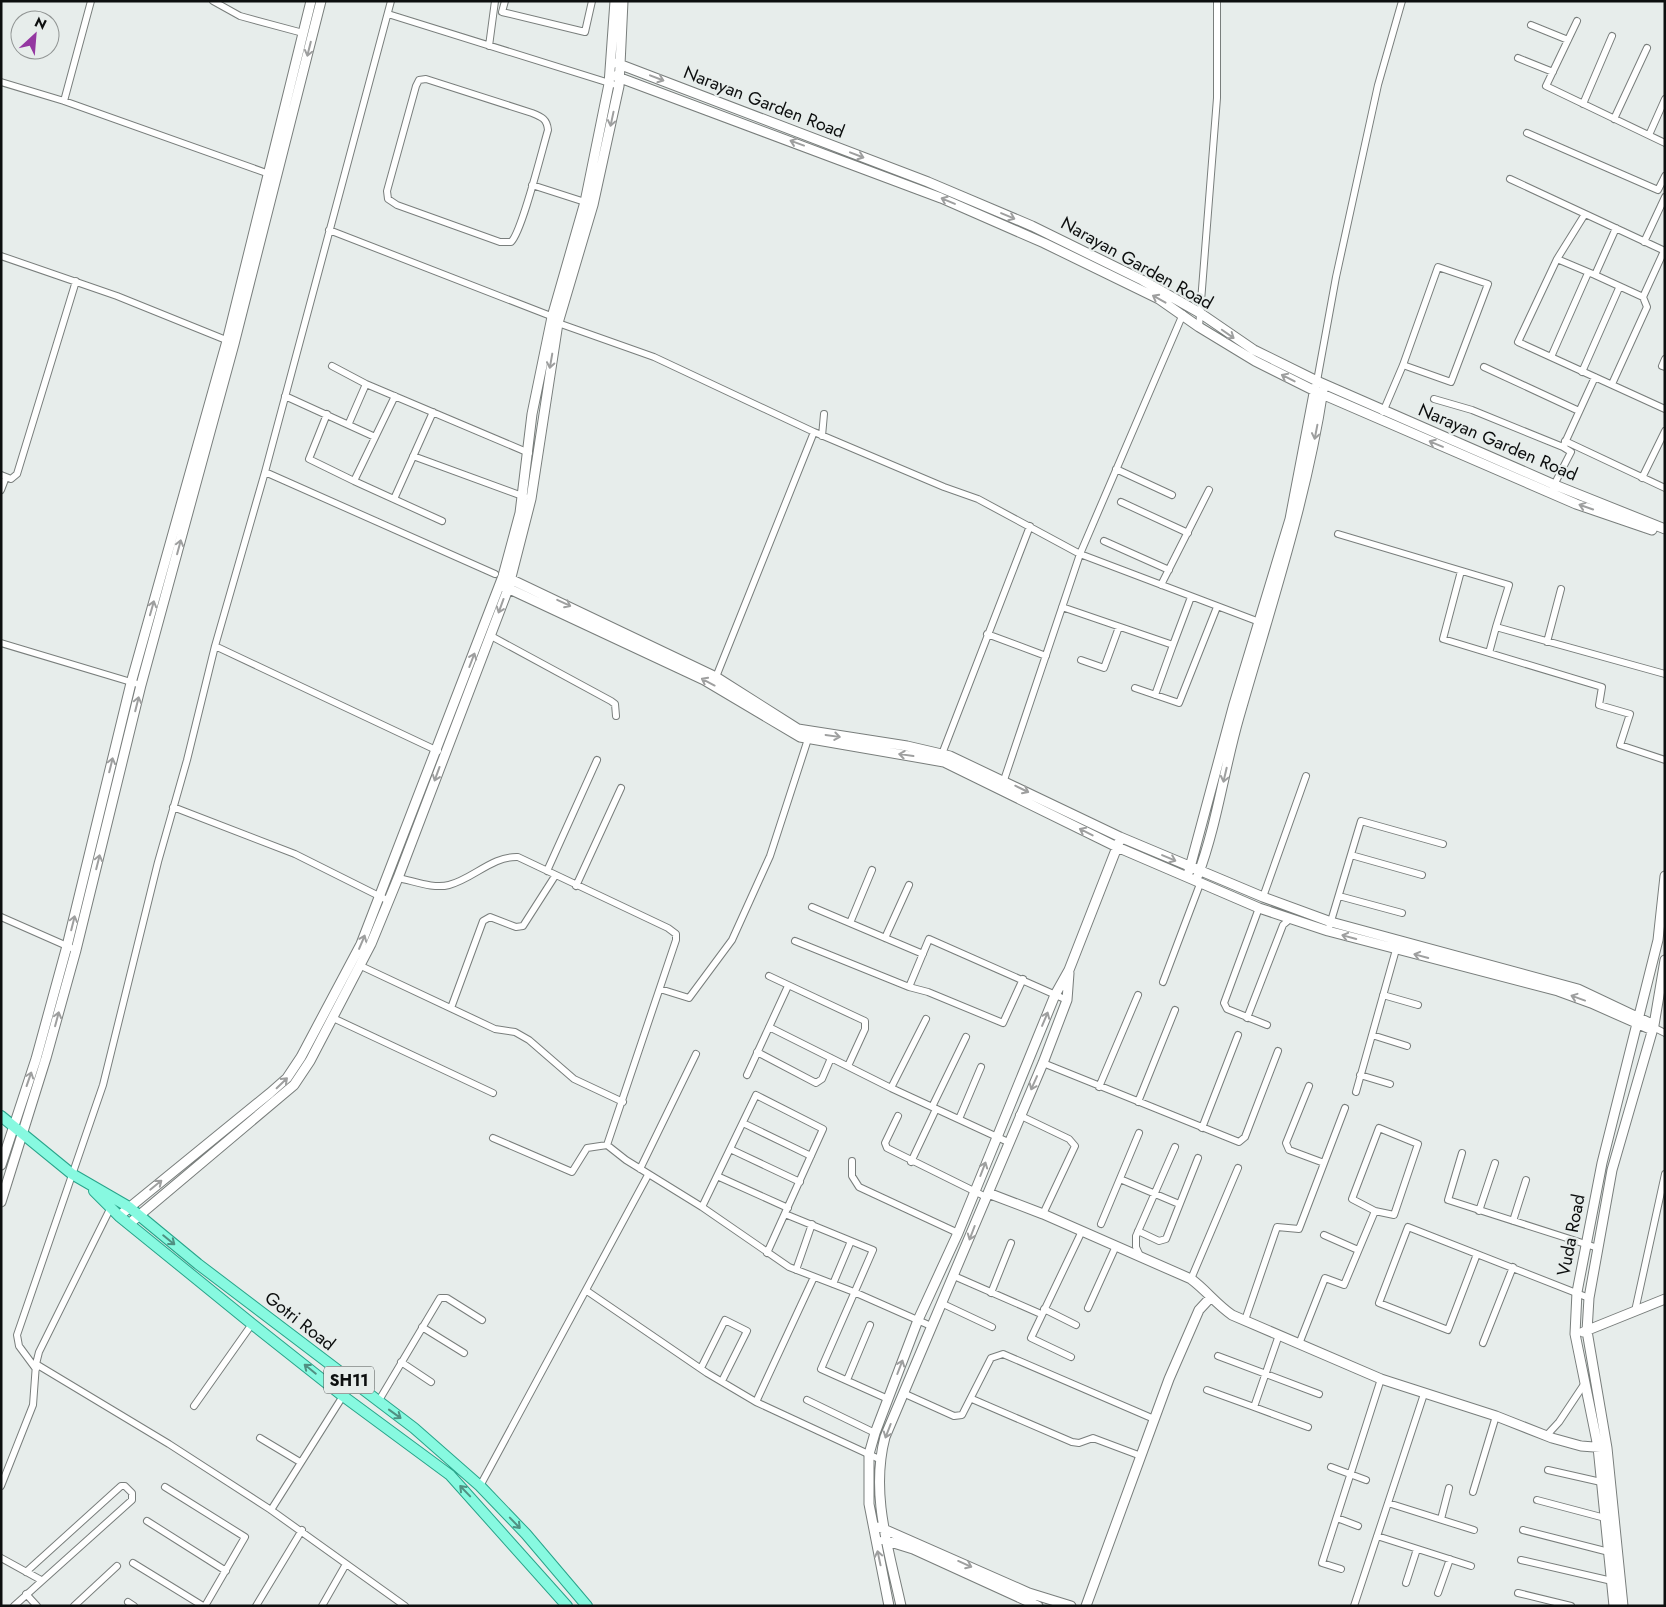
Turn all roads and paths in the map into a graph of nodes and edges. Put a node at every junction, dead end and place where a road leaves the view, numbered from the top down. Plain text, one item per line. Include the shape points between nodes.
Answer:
1 (91, 1) edge
2 (213, 1) edge
3 (311, 1) edge
4 (321, 1) edge
5 (390, 1) edge
6 (496, 1) edge
7 (505, 1) edge
8 (592, 1) edge
9 (616, 1) edge
10 (623, 1) edge
11 (1217, 1) edge
12 (1402, 1) edge
13 (388, 14) junction
14 (1577, 22) dead end
15 (1531, 25) dead end
16 (303, 33) junction
17 (1612, 36) dead end
18 (1568, 40) junction
19 (489, 46) junction
20 (1647, 48) dead end
21 (1518, 58) dead end
22 (615, 63) junction
23 (1553, 72) junction
24 (614, 80) junction
25 (1, 82) edge
26 (1665, 99) edge
27 (64, 101) junction
28 (1582, 104) junction
29 (1614, 119) junction
30 (1527, 133) dead end
31 (1648, 136) junction
32 (1665, 143) edge
33 (268, 173) junction
34 (278, 176) junction
35 (1665, 176) edge
36 (1510, 179) dead end
37 (532, 185) junction
38 (1663, 193) edge
39 (589, 204) junction
40 (1586, 214) junction
41 (1616, 228) junction
42 (329, 230) junction
43 (1644, 242) junction
44 (1665, 251) edge
45 (1, 256) edge
46 (1557, 259) junction
47 (1591, 274) junction
48 (76, 281) junction
49 (1619, 288) junction
50 (1643, 297) junction
51 (1200, 313) junction
52 (1183, 314) junction
53 (556, 320) junction
54 (1199, 327) junction
55 (230, 342) junction
56 (1551, 357) junction
57 (1665, 359) edge
58 (1403, 365) junction
59 (332, 366) dead end
60 (1484, 367) dead end
61 (1665, 367) edge
62 (1582, 372) junction
63 (1595, 377) junction
64 (1321, 383) junction
65 (366, 384) junction
66 (1612, 384) junction
67 (1319, 393) junction
68 (285, 396) junction
69 (394, 396) junction
70 (1434, 399) dead end
71 (1665, 409) edge
72 (1383, 410) junction
73 (1579, 411) junction
74 (433, 412) junction
75 (327, 414) junction
76 (824, 414) dead end
77 (1379, 420) junction
78 (349, 423) junction
79 (1664, 431) edge
80 (814, 432) junction
81 (822, 436) junction
82 (375, 437) junction
83 (1564, 444) junction
84 (529, 453) junction
85 (413, 456) junction
86 (1116, 469) junction
87 (265, 472) junction
88 (4, 476) edge
89 (1642, 478) junction
90 (354, 481) junction
91 (1665, 488) edge
92 (1552, 489) junction
93 (1, 490) edge
94 (1209, 490) dead end
95 (1172, 494) dead end
96 (394, 498) junction
97 (527, 498) junction
98 (1121, 502) dead end
99 (442, 521) dead end
100 (1030, 526) junction
101 (1665, 529) edge
102 (1188, 533) junction
103 (1338, 534) dead end
104 (1665, 534) edge
105 (1104, 541) dead end
106 (1080, 554) junction
107 (1170, 570) junction
108 (1461, 571) junction
109 (503, 576) junction
110 (1161, 586) junction
111 (504, 587) junction
112 (1561, 589) dead end
113 (1192, 597) junction
114 (1062, 607) junction
115 (1216, 607) junction
116 (1263, 624) junction
117 (1119, 627) junction
118 (1496, 627) junction
119 (987, 634) junction
120 (491, 636) junction
121 (1547, 642) junction
122 (1, 643) edge
123 (1173, 645) junction
124 (215, 646) junction
125 (1490, 653) junction
126 (1046, 656) junction
127 (1080, 660) dead end
128 (1665, 674) edge
129 (716, 677) junction
130 (131, 683) junction
131 (141, 685) junction
132 (1135, 688) dead end
133 (1155, 695) junction
134 (616, 716) dead end
135 (809, 736) junction
136 (440, 752) junction
137 (942, 754) junction
138 (597, 760) dead end
139 (1663, 760) edge
140 (1306, 776) dead end
141 (1004, 780) junction
142 (621, 788) dead end
143 (173, 807) junction
144 (1120, 837) junction
145 (1443, 844) dead end
146 (1117, 847) junction
147 (1351, 855) junction
148 (1195, 869) junction
149 (872, 870) dead end
150 (547, 871) junction
151 (1422, 875) dead end
152 (555, 876) junction
153 (1665, 876) edge
154 (398, 878) junction
155 (1194, 881) junction
156 (909, 885) dead end
157 (576, 886) junction
158 (1339, 896) junction
159 (380, 897) junction
160 (1263, 897) junction
161 (389, 900) junction
162 (812, 906) dead end
163 (1259, 908) junction
164 (1402, 913) dead end
165 (1, 917) edge
166 (1290, 919) junction
167 (1331, 922) junction
168 (850, 923) junction
169 (1328, 931) junction
170 (885, 938) junction
171 (795, 941) dead end
172 (1397, 944) junction
173 (71, 948) junction
174 (923, 954) junction
175 (1665, 960) edge
176 (361, 966) junction
177 (1069, 970) junction
178 (770, 976) dead end
179 (1023, 979) junction
180 (1163, 982) dead end
181 (788, 986) junction
182 (909, 987) junction
183 (660, 989) junction
184 (1383, 994) junction
185 (1055, 995) junction
186 (1138, 995) dead end
187 (1067, 1000) junction
188 (1418, 1005) dead end
189 (451, 1008) junction
190 (1175, 1010) dead end
191 (333, 1018) junction
192 (1247, 1018) junction
193 (1631, 1018) junction
194 (926, 1019) dead end
195 (1267, 1025) dead end
196 (769, 1027) junction
197 (1653, 1028) junction
198 (1665, 1033) edge
199 (1238, 1035) dead end
200 (1372, 1035) junction
201 (966, 1037) dead end
202 (1407, 1046) dead end
203 (1278, 1051) dead end
204 (757, 1052) junction
205 (696, 1054) dead end
206 (831, 1058) junction
207 (1042, 1063) junction
208 (848, 1066) junction
209 (980, 1067) dead end
210 (747, 1074) dead end
211 (1360, 1075) junction
212 (1390, 1084) dead end
213 (1099, 1086) junction
214 (1309, 1086) dead end
215 (891, 1088) junction
216 (1356, 1092) dead end
217 (494, 1093) dead end
218 (623, 1102) junction
219 (1138, 1102) junction
220 (934, 1108) junction
221 (1344, 1108) dead end
222 (1019, 1115) junction
223 (1, 1116) edge
224 (898, 1116) dead end
225 (959, 1119) junction
226 (743, 1123) junction
227 (1202, 1128) junction
228 (17, 1129) junction
229 (1139, 1133) dead end
230 (996, 1136) junction
231 (494, 1138) dead end
232 (1008, 1142) junction
233 (607, 1145) junction
234 (1175, 1147) dead end
235 (730, 1149) junction
236 (1462, 1153) dead end
237 (811, 1156) junction
238 (1198, 1158) dead end
239 (852, 1161) dead end
240 (911, 1162) junction
241 (1324, 1163) junction
242 (1495, 1163) dead end
243 (1, 1165) edge
244 (1238, 1168) dead end
245 (640, 1169) junction
246 (72, 1174) junction
247 (1665, 1174) edge
248 (648, 1175) junction
249 (717, 1176) junction
250 (1120, 1179) junction
251 (1526, 1180) dead end
252 (800, 1182) junction
253 (86, 1183) junction
254 (974, 1192) junction
255 (1155, 1194) junction
256 (987, 1195) junction
257 (1, 1202) edge
258 (1179, 1204) junction
259 (129, 1207) junction
260 (702, 1207) junction
261 (110, 1209) junction
262 (1374, 1210) junction
263 (786, 1211) junction
264 (1480, 1211) junction
265 (1043, 1214) junction
266 (139, 1215) junction
267 (119, 1216) junction
268 (1513, 1221) junction
269 (129, 1224) junction
270 (812, 1224) junction
271 (1101, 1224) dead end
272 (1082, 1231) junction
273 (1138, 1231) junction
274 (958, 1233) junction
275 (1324, 1235) dead end
276 (851, 1241) junction
277 (1011, 1243) dead end
278 (1584, 1245) junction
279 (1116, 1246) junction
280 (1598, 1248) junction
281 (1358, 1250) junction
282 (767, 1253) junction
283 (1477, 1254) junction
284 (1140, 1256) junction
285 (1513, 1267) junction
286 (796, 1270) junction
287 (954, 1276) junction
288 (814, 1277) junction
289 (1191, 1278) junction
290 (833, 1284) junction
291 (1570, 1290) junction
292 (586, 1291) junction
293 (854, 1292) junction
294 (990, 1293) junction
295 (1211, 1297) junction
296 (1589, 1298) junction
297 (1665, 1299) edge
298 (941, 1303) junction
299 (1088, 1308) dead end
300 (1635, 1310) junction
301 (1043, 1312) junction
302 (482, 1320) dead end
303 (918, 1320) junction
304 (1245, 1320) junction
305 (252, 1324) junction
306 (870, 1325) dead end
307 (1076, 1325) dead end
308 (931, 1326) junction
309 (422, 1327) junction
310 (992, 1327) dead end
311 (1587, 1331) junction
312 (1575, 1334) junction
313 (1279, 1335) junction
314 (1483, 1343) dead end
315 (1299, 1344) junction
316 (464, 1353) dead end
317 (1218, 1356) dead end
318 (1071, 1357) dead end
319 (401, 1362) junction
320 (36, 1366) junction
321 (701, 1368) junction
322 (1266, 1373) junction
323 (1381, 1379) junction
324 (847, 1380) junction
325 (431, 1382) dead end
326 (722, 1382) junction
327 (1585, 1383) junction
328 (1207, 1390) dead end
329 (902, 1394) junction
330 (1320, 1394) dead end
331 (1424, 1394) junction
332 (343, 1396) junction
333 (888, 1399) junction
334 (807, 1400) dead end
335 (972, 1400) junction
336 (378, 1402) junction
337 (756, 1402) junction
338 (194, 1406) dead end
339 (1254, 1407) junction
340 (1496, 1416) junction
341 (1154, 1419) junction
342 (1308, 1427) dead end
343 (875, 1433) junction
344 (1543, 1434) junction
345 (260, 1438) dead end
346 (1602, 1447) junction
347 (869, 1454) junction
348 (1141, 1456) junction
349 (879, 1459) junction
350 (300, 1462) junction
351 (1331, 1467) dead end
352 (1548, 1470) dead end
353 (1351, 1474) junction
354 (1366, 1480) dead end
355 (1601, 1482) junction
356 (1, 1486) edge
357 (480, 1486) junction
358 (165, 1487) dead end
359 (1449, 1488) dead end
360 (1472, 1492) dead end
361 (1536, 1500) dead end
362 (1388, 1503) junction
363 (271, 1510) junction
364 (1337, 1518) junction
365 (1606, 1518) junction
366 (1441, 1519) junction
367 (147, 1521) dead end
368 (872, 1524) junction
369 (1358, 1526) dead end
370 (883, 1528) junction
371 (302, 1530) junction
372 (1474, 1530) dead end
373 (1523, 1530) dead end
374 (1377, 1536) junction
375 (874, 1537) junction
376 (887, 1541) junction
377 (1418, 1549) junction
378 (1609, 1552) junction
379 (1, 1558) edge
380 (1450, 1560) junction
381 (1521, 1560) dead end
382 (133, 1563) dead end
383 (346, 1564) junction
384 (117, 1566) dead end
385 (1471, 1566) dead end
386 (1341, 1569) dead end
387 (226, 1571) junction
388 (26, 1572) junction
389 (41, 1580) junction
390 (1612, 1581) junction
391 (1406, 1583) dead end
392 (1029, 1593) junction
393 (1438, 1593) dead end
394 (1518, 1593) dead end
395 (26, 1594) junction
396 (128, 1602) dead end
397 (1024, 1604) edge
398 (586, 1605) edge
399 (14, 1606) edge
400 (37, 1606) edge
401 (74, 1606) edge
402 (134, 1606) edge
403 (204, 1606) edge
404 (256, 1606) edge
405 (322, 1606) edge
406 (405, 1606) edge
407 (567, 1606) edge
408 (889, 1606) edge
409 (901, 1606) edge
410 (1038, 1606) edge
411 (1071, 1606) edge
412 (1086, 1606) edge
413 (1354, 1606) edge
414 (1571, 1606) edge
415 (1614, 1606) edge
416 (1623, 1606) edge

1 - 27 street
2 - 16 street via 240,16
3 - 16 street
4 -> 34 street
5 - 13 street
6 - 19 street
7 - 8 street via 502,12 586,32
9 - 22 street
10 - 22 street
11 - 51 street via 1217,98
12 - 64 street via 1372,114 1336,277
13 - 19 street
13 - 42 street
14 - 18 street
15 - 18 street
16 - 33 street
17 - 28 street
18 - 23 street
19 - 24 street
20 - 29 street
21 - 23 street
22 - 24 street
22 -> 51 street, Narayan Garden Road via 928,182 1032,226
23 - 28 street via 1546,86
24 - 39 street
52 -> 24 street, Narayan Garden Road via 1044,243 941,198
25 - 27 street
26 - 31 street
27 - 33 street
28 - 29 street
29 - 31 street
30 - 38 street
31 - 32 street
33 - 34 street
33 - 55 street
34 - 55 street
35 - 38 street
36 - 40 street
37 - 37 street via 517,235 509,243 397,205 388,199 387,191 419,80 426,79 545,119 548,130
37 - 39 street
38 - 43 street
39 - 53 street
40 - 41 street
40 - 46 street
41 - 43 street
41 - 47 street
42 - 53 street
42 - 68 street
43 - 44 street
44 - 50 street
45 - 48 street
46 - 47 street
46 - 56 street via 1518,342
47 - 49 street
47 - 56 street
48 - 55 street
48 - 88 street via 18,472 14,478
49 - 50 street
49 - 62 street
50 - 66 street via 1647,307
51 - 54 street
51 -> 64 street, Narayan Garden Road via 1254,350
52 - 54 street, Narayan Garden Road
52 - 86 street
53 - 80 street via 654,357
53 - 84 street via 532,414
53 -> 97 street
67 -> 54 street, Narayan Garden Road via 1255,361
130 -> 55 street
131 -> 55 street
56 - 62 street
57 - 61 street via 1662,366
58 - 58 street via 1438,267 1488,284 1451,382
58 - 72 street
59 - 65 street
60 - 73 street
62 - 63 street
63 - 66 street
63 - 73 street
64 - 67 street
64 - 72 street, Narayan Garden Road
65 - 69 street
65 - 78 street
66 - 71 street
67 - 77 street, Narayan Garden Road
67 - 116 street via 1305,486
68 - 75 street
68 - 87 street
69 - 74 street
69 - 82 street
70 - 83 street
72 - 77 street
72 - 92 street, Narayan Garden Road
73 - 83 street
74 - 84 street
74 - 85 street
75 - 78 street
75 - 90 street via 309,459
76 - 81 street
92 -> 77 street, Narayan Garden Road
78 - 82 street
79 - 89 street
80 - 81 street
80 - 129 street
81 - 100 street via 978,499
82 - 90 street
83 - 89 street
83 - 92 street via 1571,452
84 - 97 street
85 - 96 street
85 - 97 street
86 - 95 street
86 - 106 street
87 - 109 street
87 - 124 street
88 - 93 street
89 - 91 street
90 - 96 street
92 - 101 street, Narayan Garden Road
104 -> 92 street, Narayan Garden Road via 1576,504
94 - 102 street
96 - 99 street
97 - 109 street
98 - 102 street
100 - 106 street
100 - 119 street
102 - 107 street
103 - 108 street
105 - 107 street
106 - 110 street
106 - 114 street
107 - 110 street
108 - 118 street via 1509,585
108 - 125 street via 1443,639
109 - 111 street
109 -> 129 street
110 - 113 street
111 -> 120 street
135 -> 111 street via 794,734 704,680
136 -> 111 street
112 - 121 street
113 - 115 street
113 - 123 street
114 - 117 street
114 - 126 street
115 - 116 street
115 - 133 street via 1179,703
116 - 148 street via 1234,704
117 - 123 street
117 - 127 street via 1104,668
118 - 121 street
118 - 125 street
119 - 126 street
119 - 137 street
120 - 134 street via 612,701
120 - 136 street
121 - 128 street
122 - 130 street
123 - 133 street
124 - 136 street
124 - 143 street
125 - 139 street via 1602,687 1599,705 1630,714 1620,745
126 - 141 street
129 - 135 street
130 - 131 street
173 -> 130 street
173 -> 131 street
132 - 133 street
135 -> 137 street via 907,746
146 -> 135 street via 944,762
135 - 183 street via 770,856 732,940 689,998
136 -> 154 street
136 - 159 street
137 - 141 street
138 - 150 street
140 - 160 street
141 -> 144 street
142 - 157 street
143 - 159 street via 295,854
143 - 246 street via 103,1085
144 - 146 street
144 -> 148 street
145 - 147 street via 1361,821
146 - 155 street
146 - 177 street
147 - 151 street
147 - 158 street
148 - 155 street
148 - 160 street
149 - 168 street
150 - 152 street
150 - 154 street via 523,859 510,857 449,885
152 - 157 street
152 - 189 street via 523,926 516,927 490,917 483,920
153 - 193 street, Vuda Road via 1658,940
154 - 161 street
155 - 163 street
155 - 180 street
156 - 170 street
157 - 183 street via 676,934
158 - 164 street
158 - 167 street
159 - 161 street
259 -> 159 street via 287,1078 357,954
160 - 167 street
161 - 176 street
162 - 168 street
163 - 166 street
163 - 192 street via 1224,999 1227,1009
165 - 173 street
166 - 169 street
166 - 192 street via 1283,925
167 - 169 street
167 - 172 street
168 - 170 street
172 -> 169 street
170 - 174 street
171 - 182 street
172 - 184 street
172 - 193 street via 1567,985
228 -> 173 street via 46,1058
174 - 179 street via 929,939
174 - 182 street
175 - 197 street, Vuda Road
176 - 189 street
176 - 191 street
177 - 185 street
177 - 187 street
178 - 181 street
179 - 182 street via 1003,1023
179 - 185 street
181 - 196 street
181 - 208 street via 865,1021 865,1029
183 - 218 street
184 - 188 street
184 - 200 street
185 - 187 street
230 -> 185 street
186 - 213 street
187 - 207 street
189 - 218 street via 495,1029 515,1032 574,1079
190 - 219 street
191 - 217 street
191 - 266 street via 306,1068 288,1092
192 - 195 street
193 - 197 street
193 - 278 street, Vuda Road
194 - 215 street
196 - 204 street
196 - 206 street
197 - 198 street
197 - 280 street, Vuda Road via 1612,1170
199 - 227 street
200 - 202 street
200 - 211 street
201 - 220 street
203 - 227 street via 1242,1140 1235,1142
204 - 206 street via 816,1083 822,1080
204 - 210 street
205 - 245 street
206 - 208 street
207 - 213 street
207 -> 222 street
208 - 215 street
209 - 225 street
211 - 212 street
211 - 216 street
213 - 219 street
214 - 241 street via 1286,1143 1289,1150
215 - 220 street
218 - 233 street
219 - 227 street
220 - 225 street
220 - 240 street
221 - 241 street
222 - 232 street
222 - 265 street via 1069,1139 1075,1146
223 - 228 main road, SH11
224 - 240 street via 885,1145
225 - 230 street
226 - 235 street
226 - 237 street
226 - 237 street via 756,1096 823,1129
228 - 243 street
228 - 246 main road, Gotri Road / SH11
228 - 257 street
229 - 250 street
230 - 232 street
254 -> 230 street
231 - 233 street via 572,1172 587,1148
232 - 256 street
233 - 245 street
234 - 255 street
235 - 249 street
235 - 252 street
236 - 264 street via 1448,1200
237 - 252 street
238 - 258 street
239 - 274 street via 852,1176 859,1187
240 - 254 street
241 - 304 street via 1299,1229 1277,1227
242 - 264 street
244 - 289 street
245 - 248 street
246 - 253 main road, Gotri Road / SH11
246 - 320 street via 17,1335 19,1346
247 - 300 street
248 - 260 street
248 - 292 street
249 - 260 street
249 - 263 street
250 - 255 street
250 - 271 street
251 - 268 street
252 - 263 street
253 - 259 main road, Gotri Road / SH11
253 - 261 main road, Gotri Road / SH11
254 - 256 street
254 - 274 street
255 - 258 street
255 - 273 street
256 - 265 street
256 -> 287 street
258 - 273 street via 1166,1239 1159,1241
259 - 266 main road, Gotri Road / SH11
259 - 267 street
260 - 282 street
261 - 267 main road, Gotri Road / SH11
261 - 320 street via 42,1345
262 - 262 street via 1394,1215 1418,1144 1379,1128 1352,1199
262 - 281 street
263 - 270 street
263 - 282 street
264 - 268 street
265 - 272 street
266 - 269 street
266 -> 336 main road, Gotri Road / SH11
267 - 269 main road, Gotri Road / SH11
268 - 278 street
269 - 305 main road, Gotri Road / SH11
270 - 276 street
270 - 286 street
272 - 279 street
272 - 301 street
273 - 284 street via 1135,1241
274 - 303 street
275 - 281 street
276 - 290 street
276 - 293 street via 873,1250
277 - 294 street
278 - 280 street
278 - 291 street, Vuda Road
279 - 284 street
279 - 299 street
280 - 296 street, Vuda Road
281 - 315 street via 1344,1285 1325,1278
282 - 286 street
283 - 283 street via 1408,1227 1379,1303 1448,1330
283 - 285 street
284 - 289 street
285 - 291 street
285 - 314 street
286 - 288 street
287 - 294 street
287 - 298 street
288 - 290 street
288 - 337 street
289 - 295 street
290 - 293 street
291 - 296 street
291 - 312 street, Vuda Road
292 - 321 street
292 - 357 street
293 - 303 street
293 - 324 street via 821,1369
294 - 301 street
295 - 304 street via 1232,1315
295 - 341 street via 1199,1310
296 - 311 street, Vuda Road
297 - 300 street
298 - 308 street
298 - 310 street
300 - 311 street
301 - 307 street
301 - 318 street via 1031,1338
302 - 309 street via 444,1296
303 - 308 street
333 -> 303 street
304 - 313 street
332 -> 305 main road, Gotri Road / SH11
305 - 338 street
306 - 324 street
308 - 329 street
309 - 316 street
309 - 319 street
311 - 312 street
311 - 346 street, Vuda Road
312 - 327 street, Vuda Road
313 - 315 street
313 - 322 street
315 - 323 street
317 - 322 street
319 - 325 street
319 - 336 street
320 - 356 street via 33,1405
320 - 363 street via 169,1444
321 - 326 street
321 - 326 street via 725,1320 747,1331
322 - 330 street
322 - 339 street
323 - 331 street
323 - 353 street
324 - 333 street
326 - 337 street
327 - 344 street via 1559,1422
327 - 346 street, Vuda Road
328 - 339 street
329 - 335 street via 959,1416 966,1412
329 -> 349 street
331 - 340 street
331 - 362 street
332 - 350 street
407 -> 332 main road, Gotri Road / SH11 via 450,1475
333 - 343 street
334 - 343 street
335 - 341 street via 992,1358 1003,1354
335 - 348 street via 1072,1442 1093,1438
336 -> 357 main road, Gotri Road / SH11 via 414,1428
337 - 347 street
339 - 342 street
340 - 344 street
340 - 360 street
341 - 348 street
343 - 347 street
344 - 346 street via 1581,1446
345 - 350 street
346 - 355 street, Vuda Road
346 - 416 street, Vuda Road
347 - 349 street
347 - 368 street via 868,1494
348 - 412 street
349 - 370 street
350 - 363 street
351 - 353 street
352 - 355 street
353 - 354 street
353 - 364 street
355 - 365 street, Vuda Road
357 -> 398 main road, Gotri Road / SH11
358 - 387 street via 245,1537
359 - 366 street
361 - 365 street
362 - 366 street
362 - 374 street
363 - 371 street
364 - 369 street
364 - 386 street via 1322,1563
365 - 378 street, Vuda Road
366 - 372 street
367 - 387 street
368 - 370 street
368 - 375 street
370 - 376 street
370 -> 392 street
371 - 383 street
371 - 404 street
373 - 378 street
374 - 377 street
374 - 413 street
375 - 376 street
408 -> 375 street
376 - 397 street via 913,1549
376 - 409 street
377 - 380 street
377 - 391 street
378 - 390 street, Vuda Road
379 - 388 street
380 - 385 street
380 - 393 street
381 - 390 street
382 - 403 street
383 - 405 street
383 - 406 street
384 - 401 street
387 - 403 street
388 - 389 street
388 - 389 street via 121,1486 128,1489 132,1500
389 - 395 street
390 - 415 street, Vuda Road
392 - 397 street
392 - 411 street
394 - 414 street
395 - 399 street
395 - 400 street
396 - 402 street
397 - 410 street

